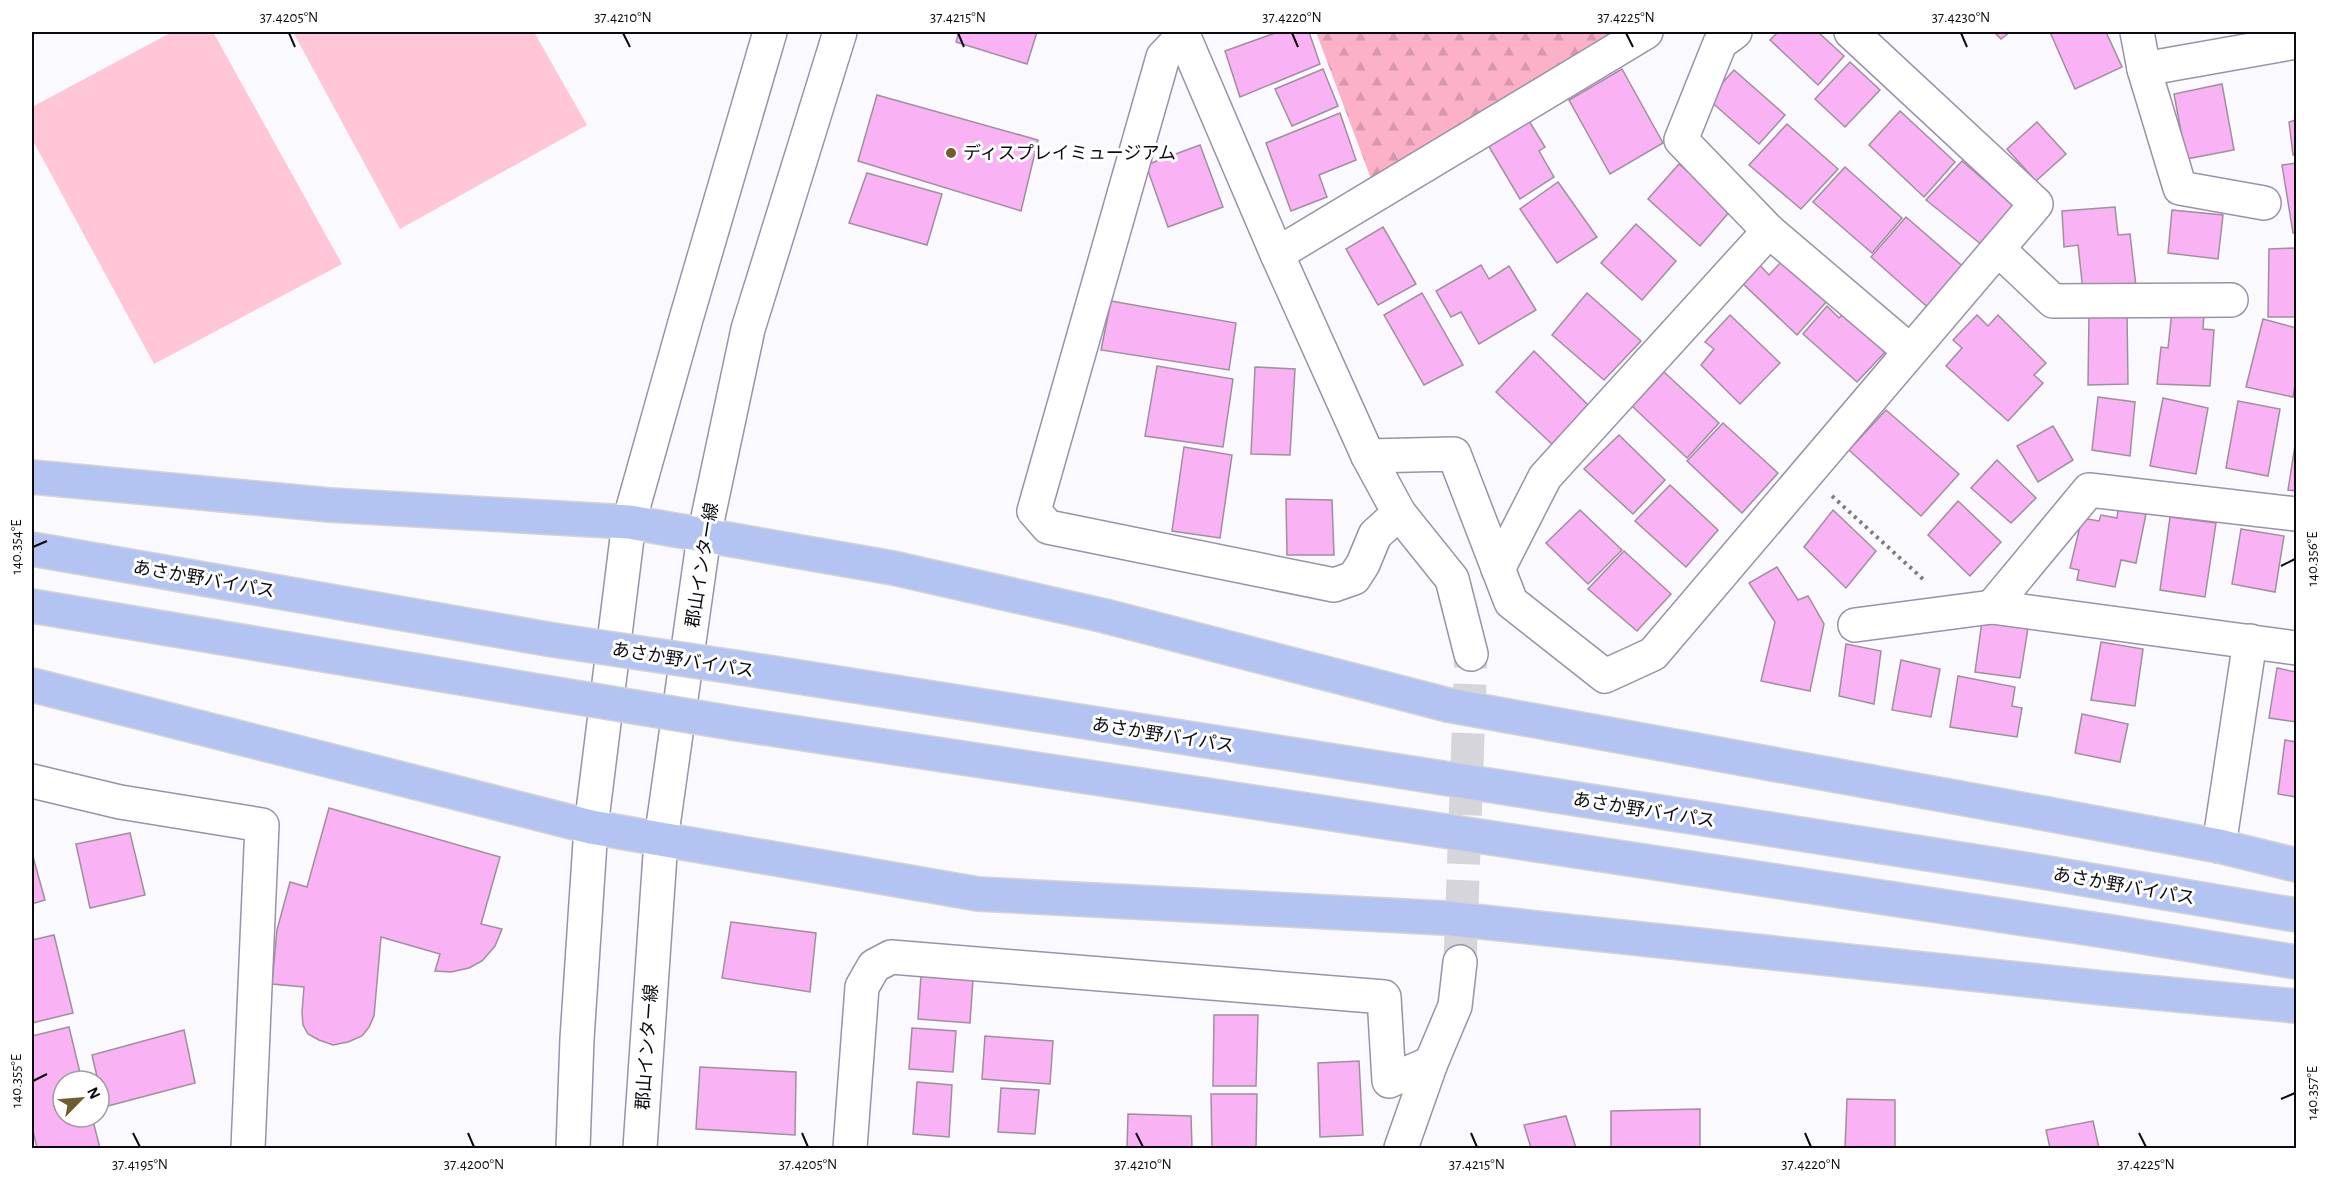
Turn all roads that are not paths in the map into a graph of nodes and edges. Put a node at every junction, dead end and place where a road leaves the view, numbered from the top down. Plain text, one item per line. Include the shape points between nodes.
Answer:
1 (770, 32) edge
2 (840, 32) edge
3 (1646, 32) edge
4 (1735, 32) edge
5 (1851, 32) edge
6 (2137, 32) edge
7 (1183, 34) edge
8 (2296, 42) edge
9 (2145, 69) junction
10 (2264, 203) dead end
11 (1769, 231) junction
12 (1998, 249) junction
13 (1277, 254) junction
14 (2231, 300) dead end
15 (1910, 351) junction
16 (1368, 456) junction
17 (32, 477) edge
18 (1399, 513) junction
19 (2296, 514) edge
20 (629, 522) junction
21 (704, 536) junction
22 (32, 549) edge
23 (1498, 569) junction
24 (32, 606) edge
25 (1992, 607) junction
26 (1855, 625) dead end
27 (2250, 641) junction
28 (2296, 648) edge
29 (1471, 654) tunnel mouth
30 (32, 685) edge
31 (32, 781) edge
32 (591, 827) junction
33 (661, 840) junction
34 (2219, 846) junction
35 (2296, 865) edge
36 (2296, 915) edge
37 (1460, 962) tunnel mouth
38 (2296, 962) edge
39 (2296, 1006) edge
40 (1431, 1063) junction
41 (248, 1149) edge
42 (573, 1149) edge
43 (640, 1149) edge
44 (850, 1149) edge
45 (1401, 1149) edge

1 - 20 street
2 - 21 street, 郡山インター線 via 748,329
3 - 13 street
4 - 11 street via 1720,43 1681,140
5 - 12 street via 2036,204
6 - 9 street
7 - 13 street
7 - 18 street via 1163,57 1034,511 1048,527 1334,585 1353,578 1376,535
8 - 9 street
9 - 10 street via 2180,188
11 - 15 street
11 - 23 street via 1545,477
12 - 14 street via 2053,301
12 - 15 street
13 - 16 street
15 - 23 street via 1653,654 1605,676 1511,602
16 - 18 street
16 - 23 street via 1454,454
17 - 20 highway via 330,505
18 - 29 street via 1452,579
19 - 25 street via 2089,490
20 - 21 highway
20 - 32 street
21 - 33 street, 郡山インター線
21 - 34 highway via 893,568 1105,616 1448,705
22 - 36 highway, あさか野バイパス, bridge via 553,640
24 - 38 highway, bridge via 738,724
25 - 26 street
25 - 27 street
27 - 28 street
27 - 34 street
30 - 32 highway
31 - 41 street via 120,802 262,825
32 - 33 highway
32 - 42 street
33 - 39 highway via 978,894 1444,918
33 - 43 street, 郡山インター線
34 - 35 highway
37 - 40 street via 1455,1006
40 - 44 street via 1389,1081 1384,997 891,957 874,966 862,987
40 - 45 street

